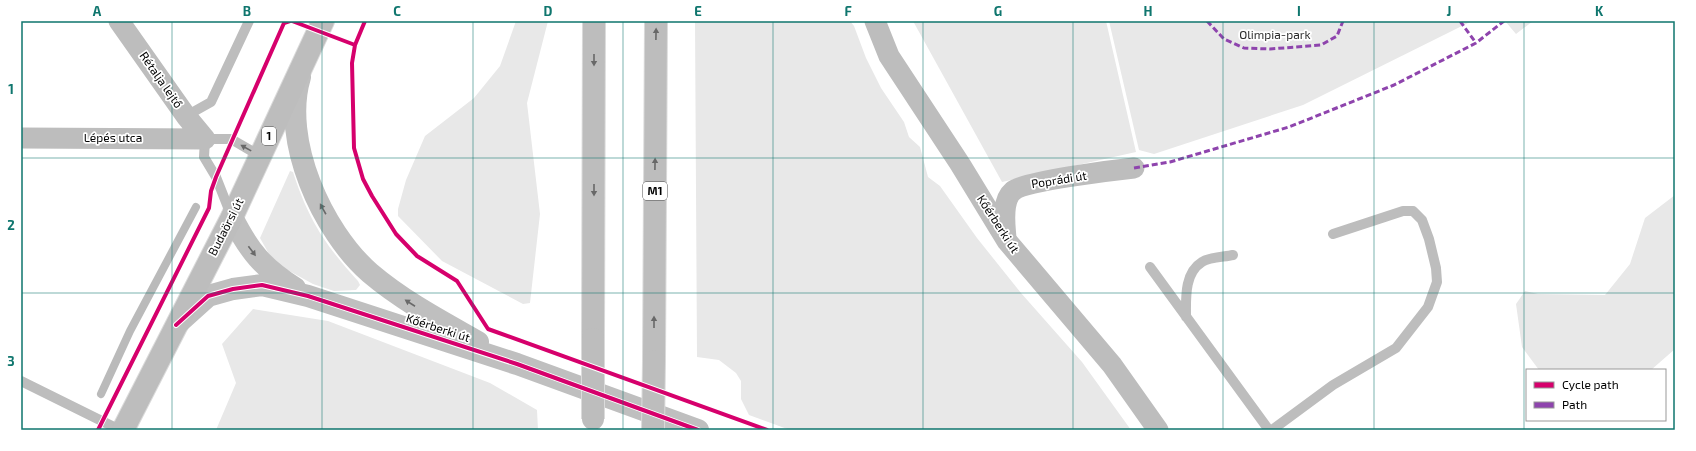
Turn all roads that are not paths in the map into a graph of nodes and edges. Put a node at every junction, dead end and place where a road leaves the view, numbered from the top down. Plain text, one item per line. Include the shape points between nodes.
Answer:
1 (119, 21) edge
2 (249, 21) edge
3 (323, 21) edge
4 (594, 21) edge
5 (656, 21) edge
6 (875, 21) edge
7 (307, 56) junction
8 (186, 116) junction
9 (21, 138) edge
10 (205, 139) junction
11 (260, 156) junction
12 (1134, 168) dead end
13 (232, 218) junction
14 (1333, 234) dead end
15 (1007, 241) junction
16 (1233, 255) dead end
17 (1150, 267) dead end
18 (308, 296) junction
19 (1186, 317) junction
20 (176, 325) junction
21 (517, 364) junction
22 (21, 381) edge
23 (593, 424) edge
24 (122, 430) edge
25 (653, 430) edge
26 (698, 430) edge
27 (1158, 430) edge
28 (1270, 430) edge

1 - 8 street, Rétalja lejtő
2 - 8 lane via 211,102
3 - 7 main road, Budaörsi út / 1
4 -> 23 main road, bridge
25 -> 5 main road, M1, bridge
6 - 15 street, Kőérberki út via 889,56
7 - 11 main road, Budaörsi út / 1
21 -> 7 street, Kőérberki út via 410,303 370,273 342,243 321,206 305,170 295,128 296,89
8 - 10 street, Rétalja lejtő
9 - 10 street, Lépés utca
11 -> 10 lane via 231,140
10 - 13 lane via 204,157 216,177
11 - 13 main road, Budaörsi út / 1
12 - 15 street, Poprádi út via 1029,183 1013,191 1005,217
13 -> 18 street, Kőérberki út via 243,240 260,262 276,276
13 - 20 main road, Budaörsi út / 1
14 - 28 lane via 1403,211 1413,211 1422,220 1429,239 1437,282 1428,307 1396,348 1333,385
15 - 27 street, Kőérberki út via 1112,365
16 - 19 lane via 1203,261 1194,269 1186,288
17 - 19 lane
18 - 20 street, Kőérberki út via 262,285 233,289 208,296
18 - 21 street, Kőérberki út
19 - 28 lane
20 - 24 main road, Budaörsi út / 1
21 - 26 street, Kőérberki út
22 - 24 lane

